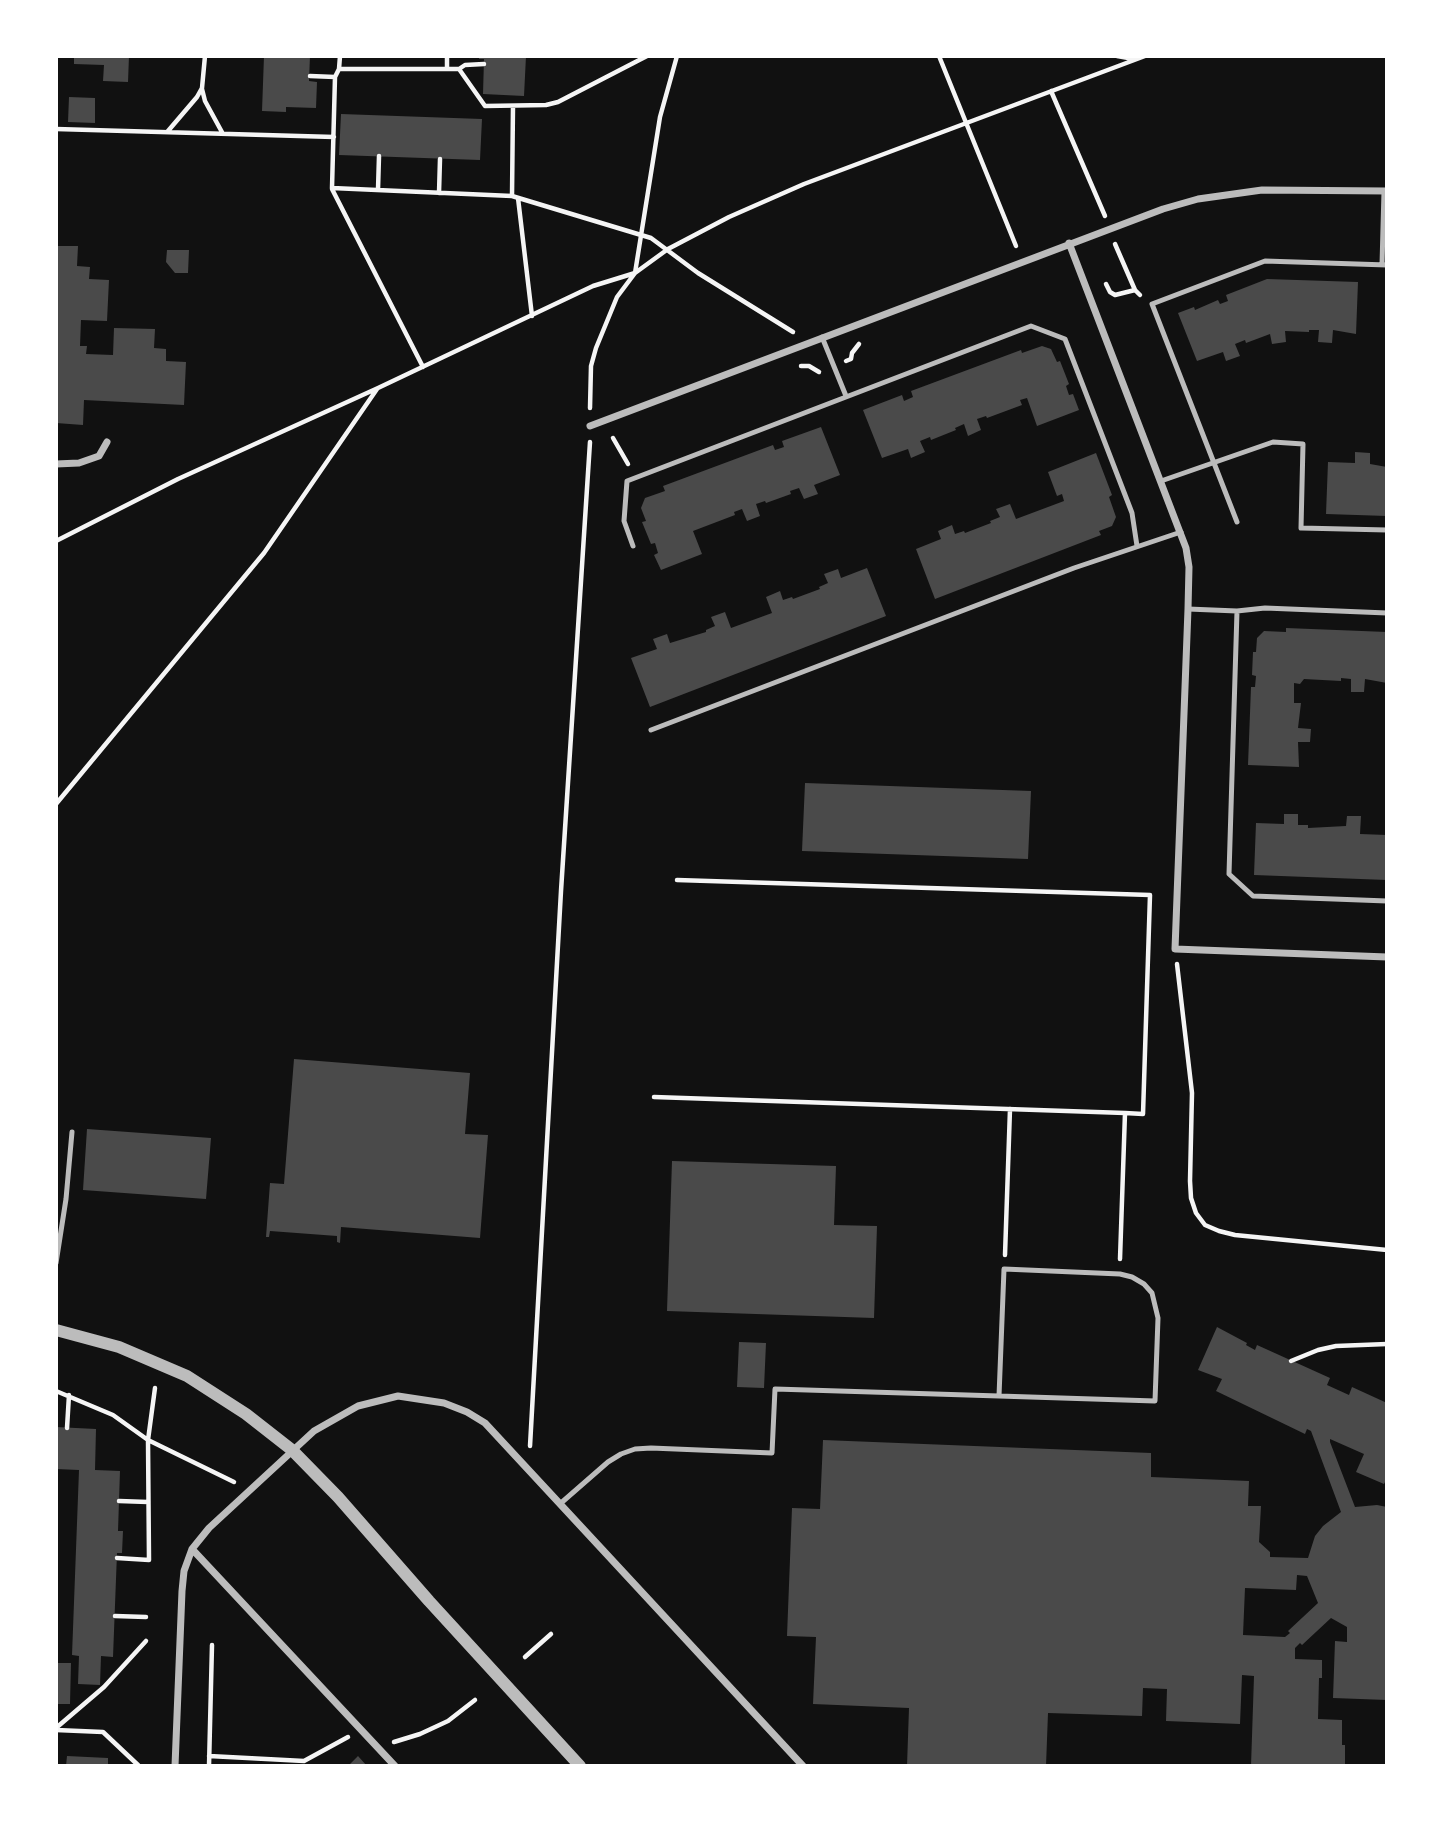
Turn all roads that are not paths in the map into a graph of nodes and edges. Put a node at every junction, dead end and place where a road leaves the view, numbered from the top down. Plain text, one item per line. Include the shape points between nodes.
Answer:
1 (1386, 191) edge
2 (1069, 243) junction
3 (1385, 265) edge
4 (822, 337) junction
5 (846, 396) junction
6 (590, 426) road end
7 (107, 442) dead end
8 (56, 464) edge
9 (1213, 464) junction
10 (1161, 481) junction
11 (1237, 523) dead end
12 (1387, 530) edge
13 (1181, 532) junction
14 (634, 546) dead end
15 (1137, 546) junction
16 (1188, 609) junction
17 (1237, 611) junction
18 (1387, 613) edge
19 (651, 730) dead end
20 (1387, 901) edge
21 (1387, 957) edge
22 (72, 1132) dead end
23 (56, 1263) edge
24 (56, 1330) edge
25 (999, 1396) junction
26 (292, 1450) junction
27 (561, 1503) junction
28 (192, 1549) junction
29 (176, 1766) edge
30 (395, 1766) edge
31 (580, 1766) edge
32 (803, 1766) edge

1 - 2 street via 1234,192 1163,209
1 - 3 lane
2 - 4 street
2 - 10 street
3 - 9 lane via 1265,261 1152,304
4 - 5 lane
4 - 6 street
5 - 14 lane via 627,481 624,521
5 - 15 lane via 1031,326 1065,339 1132,513
7 - 8 street via 99,456
9 - 10 lane
9 - 11 lane
9 - 12 lane via 1273,442 1303,444 1301,527
10 - 13 street
13 - 15 lane
13 - 16 street via 1189,567
15 - 19 lane
16 - 17 lane
16 - 21 street via 1175,950
17 - 18 lane
17 - 20 lane via 1229,874 1253,896
22 - 23 lane
24 - 26 street via 118,1347 187,1376
25 - 25 lane via 1155,1401 1158,1318 1152,1293 1144,1284 1120,1274 1004,1269
25 - 27 lane via 775,1389 772,1453 635,1449 608,1462
26 - 27 street via 358,1405 398,1396 444,1403 485,1423
26 - 28 street
26 - 31 street
27 - 32 street
28 - 29 street via 182,1591
28 - 30 street

